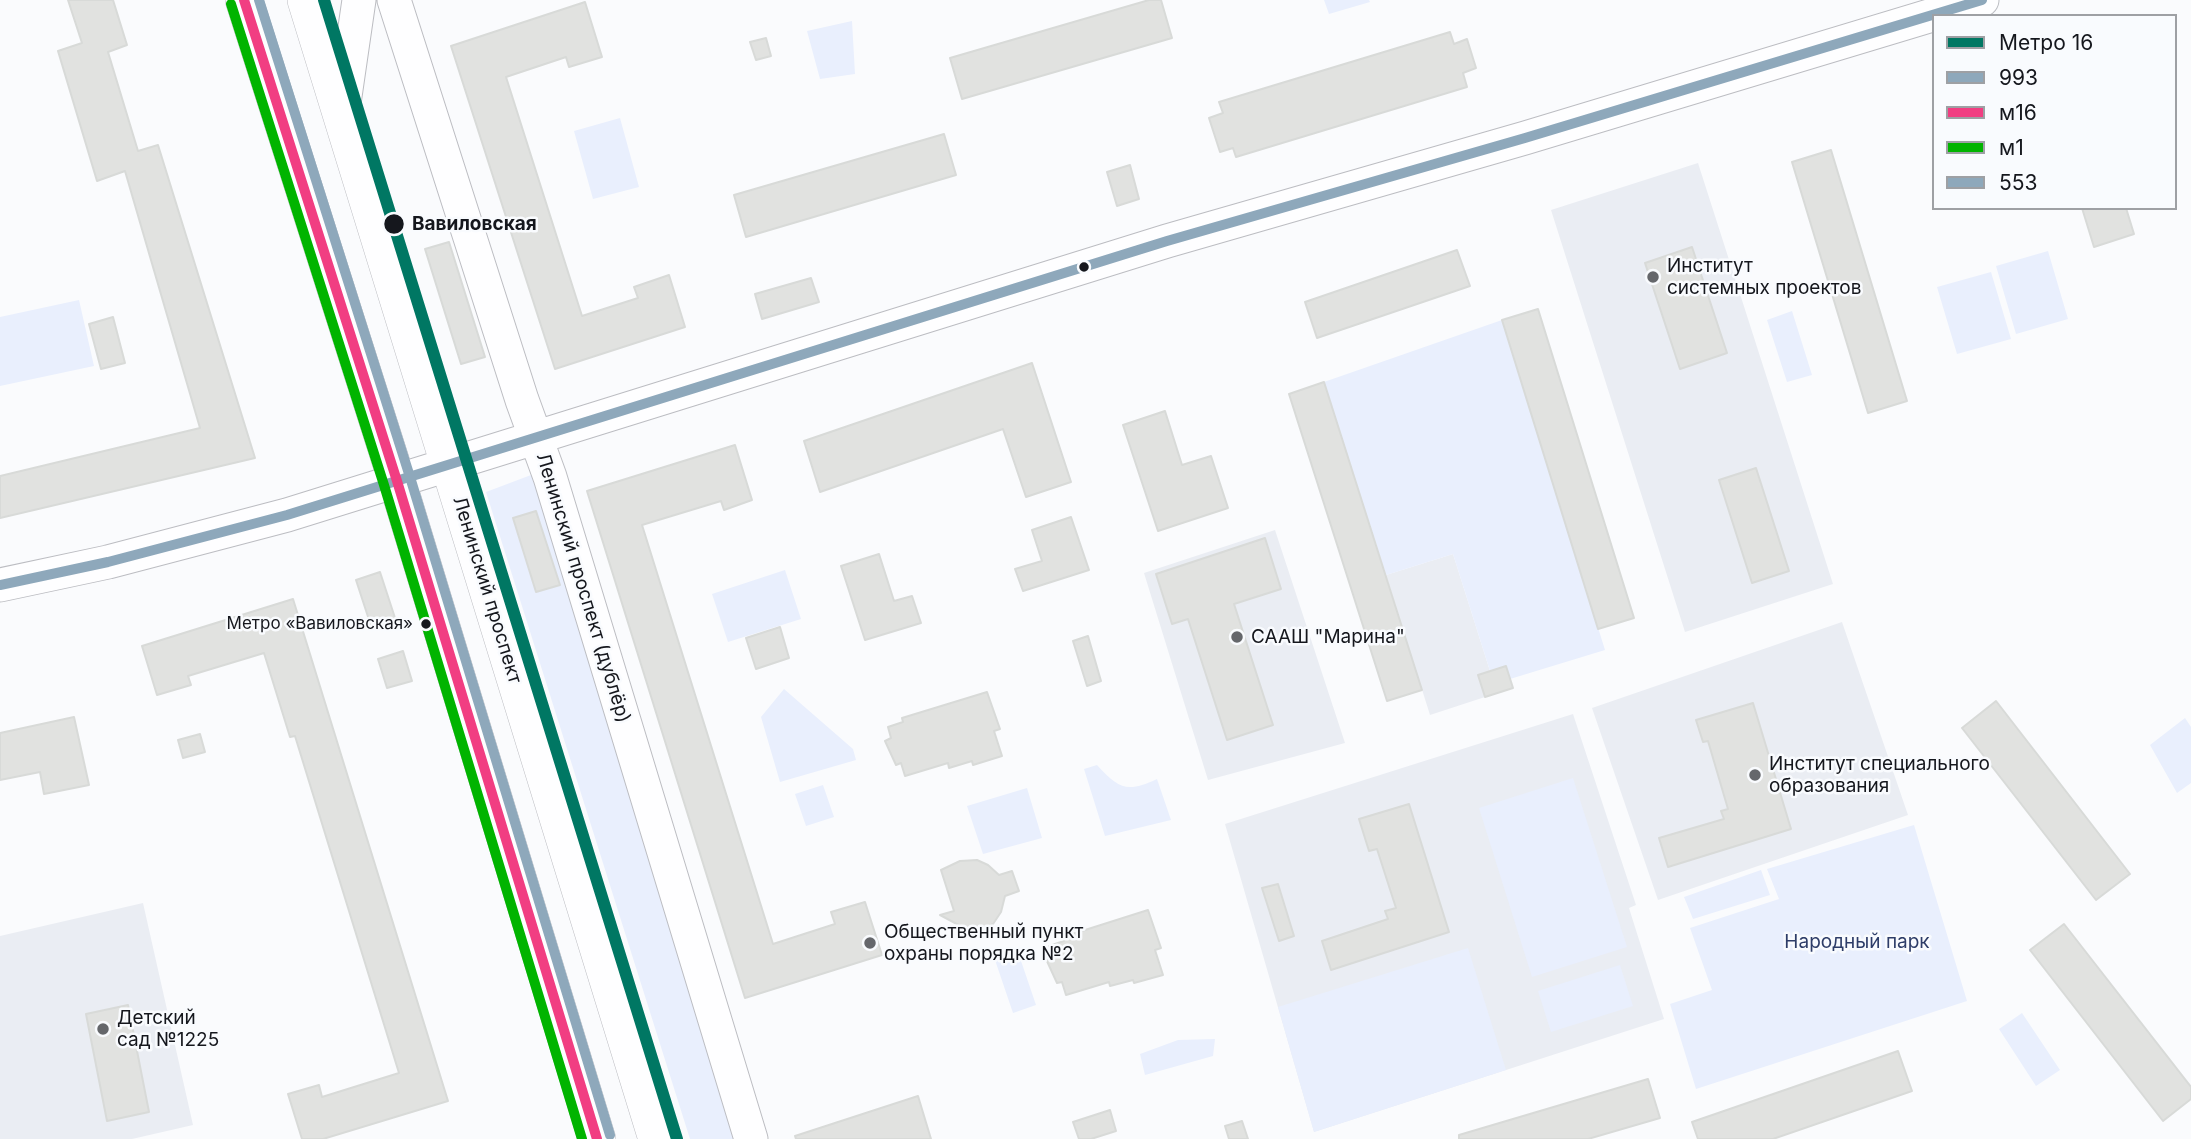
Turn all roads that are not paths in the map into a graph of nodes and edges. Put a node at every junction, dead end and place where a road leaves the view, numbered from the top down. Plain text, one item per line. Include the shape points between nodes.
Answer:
1 (244, 0) edge
2 (306, 0) edge
3 (359, 0) edge
4 (394, 0) edge
5 (1982, 0) edge
6 (1936, 14) edge
7 (1932, 15) edge
8 (342, 117) junction
9 (537, 438) junction
10 (448, 465) junction
11 (397, 481) junction
12 (0, 585) edge
13 (597, 1139) edge
14 (657, 1139) edge
15 (751, 1139) edge

1 - 11 main road
2 - 8 main road, Ленинский проспект
3 - 8 street
4 - 9 street, Ленинский проспект (дублёр)
5 - 6 street
7 - 9 street via 1167,241
8 - 10 main road, Ленинский проспект
9 - 10 street
9 - 15 street, Ленинский проспект (дублёр)
10 - 11 street
10 - 14 main road, Ленинский проспект
11 - 12 street via 122,559
11 - 13 main road

